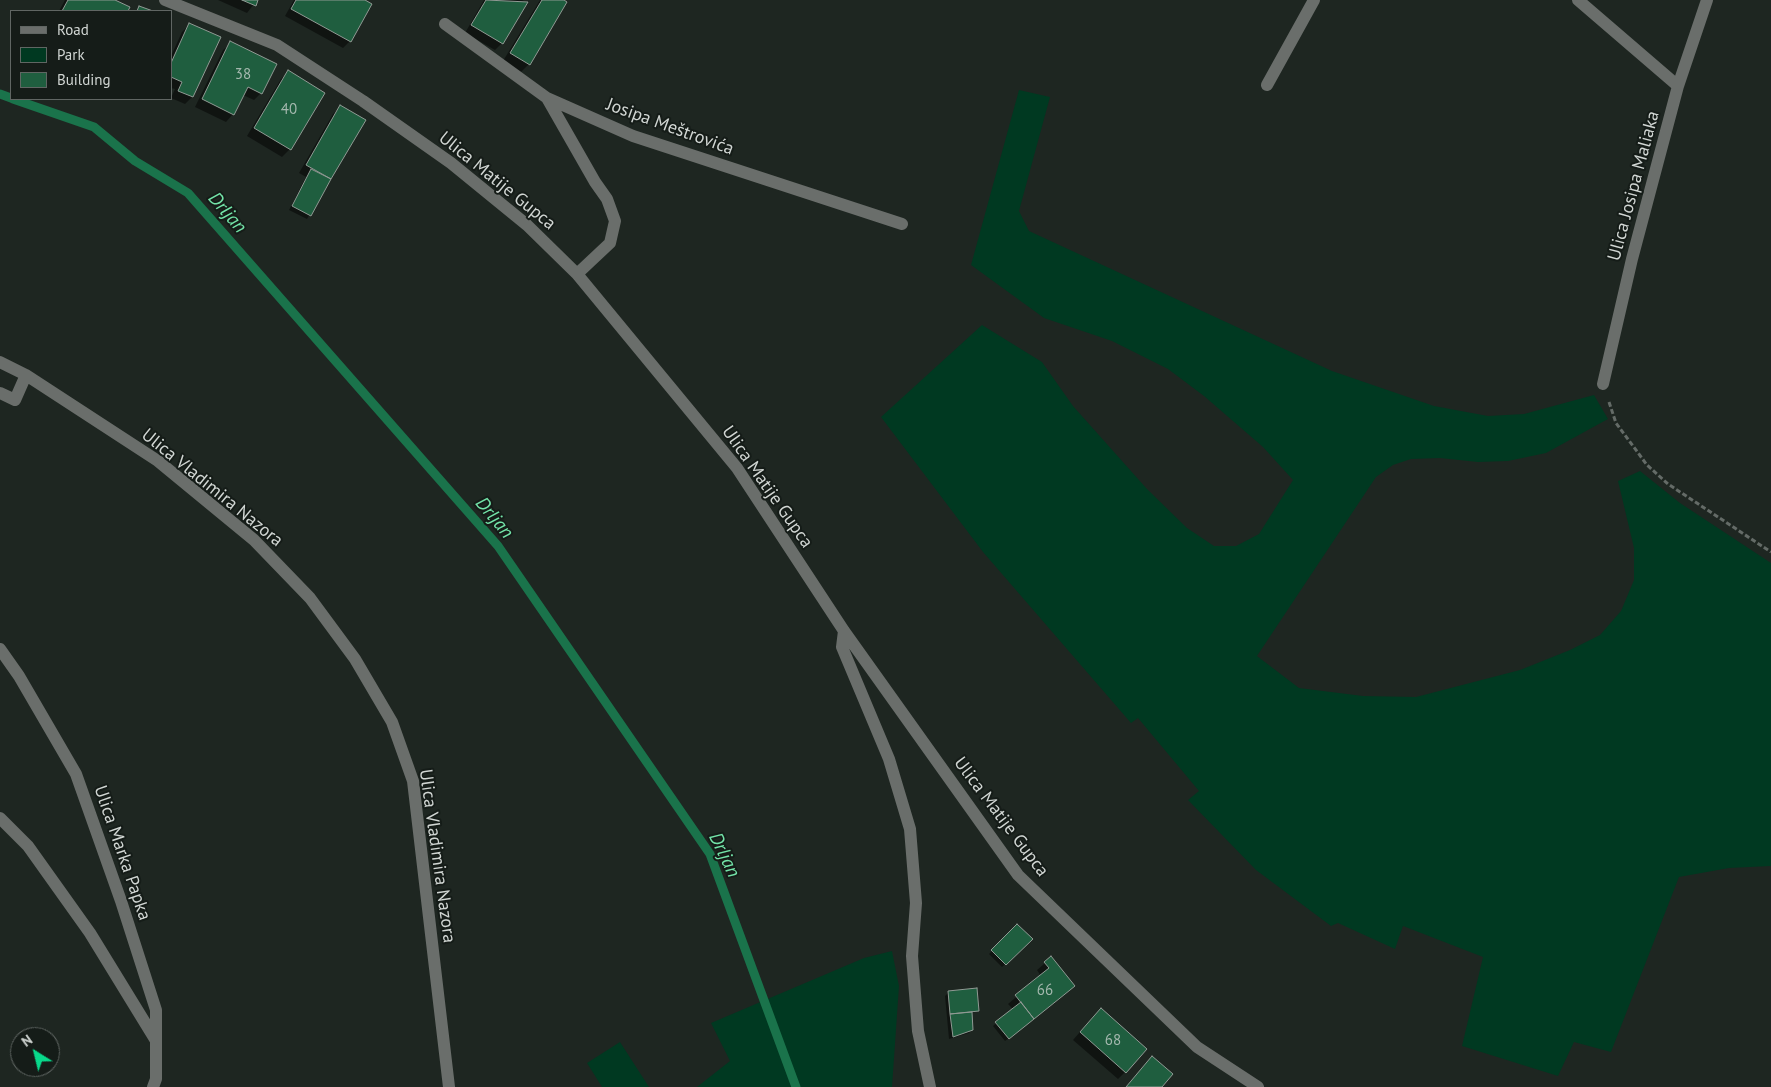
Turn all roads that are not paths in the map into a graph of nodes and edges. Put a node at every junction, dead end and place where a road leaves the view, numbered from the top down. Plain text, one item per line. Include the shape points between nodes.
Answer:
1 (165, 0) edge
2 (1314, 0) edge
3 (1578, 0) edge
4 (1707, 0) edge
5 (445, 24) dead end
6 (1267, 84) dead end
7 (1678, 86) junction
8 (548, 98) junction
9 (902, 224) dead end
10 (577, 274) junction
11 (0, 362) edge
12 (26, 375) junction
13 (1603, 384) road end
14 (0, 393) edge
15 (844, 631) junction
16 (0, 649) edge
17 (0, 818) edge
18 (155, 1039) junction
19 (153, 1087) edge
20 (449, 1087) edge
21 (930, 1087) edge
22 (1258, 1087) edge

1 - 10 street, Ulica Matije Gupca via 277,45 363,101 451,163 527,225
2 - 6 street
3 - 7 street
4 - 7 street, Ulica Josipa Maliaka
5 - 8 street, Josipa Meštrovića
7 - 13 street, Ulica Josipa Maliaka
8 - 9 street, Josipa Meštrovića via 634,136
8 - 10 street via 608,199 615,221 610,243
10 - 15 street, Ulica Matije Gupca via 737,468
11 - 12 street, Ulica Vladimira Nazora
12 - 14 street via 15,400
12 - 20 street, Ulica Vladimira Nazora via 158,461 254,540 310,598 359,667 392,722 413,781
15 - 21 street via 842,647 889,759 910,828 916,903 912,956 918,1031
15 - 22 street, Ulica Matije Gupca via 1018,875 1197,1047
16 - 18 street, Ulica Marka Papka via 76,774 156,1010
17 - 18 street via 28,846 90,933
18 - 19 street, Ulica Marka Papka via 156,1079

